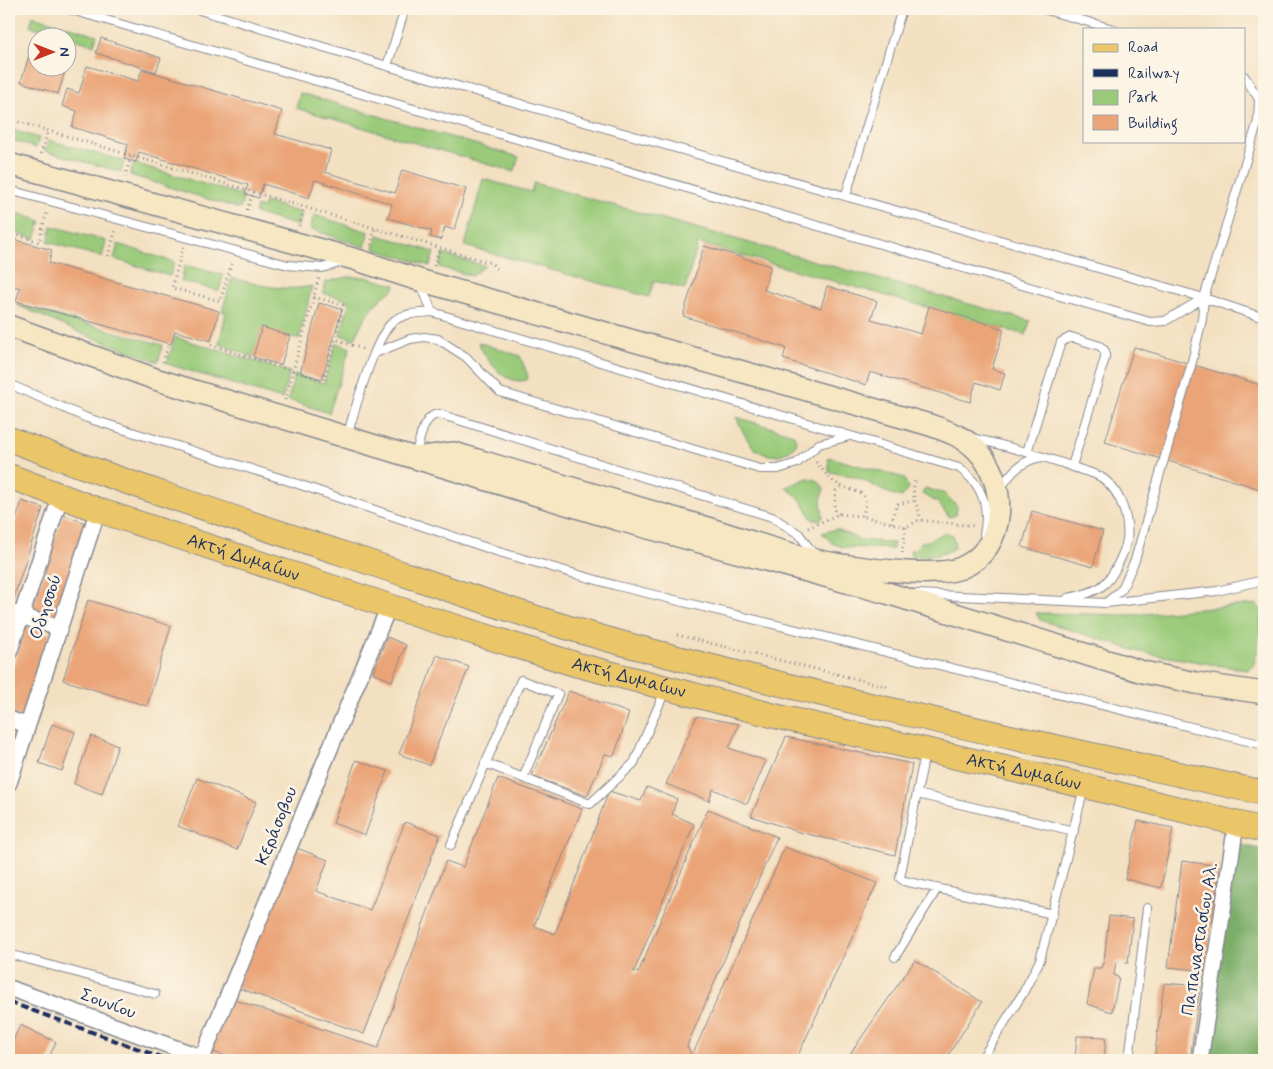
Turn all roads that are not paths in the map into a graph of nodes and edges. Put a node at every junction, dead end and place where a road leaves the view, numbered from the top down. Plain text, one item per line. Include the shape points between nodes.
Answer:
1 (68, 9) edge
2 (196, 9) edge
3 (405, 9) edge
4 (902, 9) edge
5 (1043, 9) edge
6 (1110, 28) edge
7 (387, 66) junction
8 (1246, 79) edge
9 (9, 164) edge
10 (9, 190) edge
11 (846, 195) junction
12 (354, 259) junction
13 (420, 280) junction
14 (1204, 298) junction
15 (432, 312) junction
16 (1264, 318) edge
17 (9, 326) edge
18 (375, 353) junction
19 (9, 384) edge
20 (944, 430) junction
21 (848, 437) junction
22 (347, 438) junction
23 (9, 439) edge
24 (1027, 452) junction
25 (1044, 457) junction
26 (415, 458) junction
27 (1072, 466) junction
28 (10, 480) edge
29 (998, 493) junction
30 (61, 495) junction
31 (98, 510) junction
32 (978, 558) junction
33 (817, 559) junction
34 (1264, 580) edge
35 (887, 593) junction
36 (1058, 600) junction
37 (1106, 604) junction
38 (389, 606) junction
39 (15, 614) edge
40 (59, 628) junction
41 (9, 653) edge
42 (667, 687) junction
43 (1264, 692) edge
44 (9, 719) edge
45 (28, 725) junction
46 (1264, 745) edge
47 (926, 750) junction
48 (485, 763) junction
49 (524, 778) junction
50 (9, 783) edge
51 (1085, 786) junction
52 (1264, 793) edge
53 (916, 794) junction
54 (1236, 824) junction
55 (1264, 830) edge
56 (1074, 831) junction
57 (451, 844) dead end
58 (937, 889) junction
59 (1147, 908) dead end
60 (1053, 914) junction
61 (9, 954) edge
62 (895, 957) dead end
63 (9, 988) edge
64 (155, 994) dead end
65 (195, 1055) joint
66 (982, 1060) edge
67 (1129, 1060) edge
68 (1200, 1060) edge

1 - 14 lane via 1150,322 1165,322
2 - 7 lane
3 - 7 lane
4 - 11 lane
5 - 6 lane
7 - 11 lane
8 - 14 lane via 1257,93 1260,112
9 - 12 main road
10 - 12 lane via 288,265 322,268
11 - 14 lane
12 - 13 main road
13 - 15 lane
13 - 20 main road
14 - 16 lane
14 - 37 lane via 1192,366 1135,560 1122,589
15 - 18 lane via 402,316 393,321
15 - 21 lane
17 - 22 main road via 113,366
18 - 21 lane via 410,339 438,339 466,357 500,392 760,469 778,469 797,463 819,444
18 - 22 lane
19 - 46 lane via 88,418 499,552 614,585
20 - 24 lane
20 - 29 main road via 961,437 981,454 994,476
21 - 32 lane via 942,462 966,473 982,493 986,510
22 - 26 main road
23 - 52 main road, Ακτή Δυμαίων via 552,623 622,643 937,721
24 - 25 lane
24 - 27 lane via 1060,342 1071,336 1100,346 1105,351
25 - 27 lane
25 - 29 lane via 1018,467
26 - 33 main road via 454,453
26 - 33 lane via 427,419 439,414 772,517 799,534
26 - 35 main road via 616,519
27 - 36 lane via 1101,477 1119,497 1128,524 1125,550 1113,576 1094,592
28 - 30 main road, Ακτή Δυμαίων
29 - 32 main road via 996,528
30 - 31 main road, Ακτή Δυμαίων
30 - 39 street
31 - 38 main road, Ακτή Δυμαίων
31 - 40 street, Οδησσού
32 - 33 main road via 952,571 848,566
34 - 37 lane via 1217,591
35 - 36 lane
35 - 43 main road via 1143,672
36 - 37 lane
38 - 42 main road, Ακτή Δυμαίων via 578,665
38 - 65 street, Κεράσοβου via 205,1051
39 - 40 street
39 - 41 street
40 - 45 street, Οδησσού
42 - 47 main road, Ακτή Δυμαίων via 779,717
42 - 49 lane via 634,763 590,804
44 - 45 street
45 - 50 street, Οδησσού
47 - 51 main road, Ακτή Δυμαίων
47 - 53 lane
48 - 49 lane
48 - 49 lane via 521,680 558,694
48 - 57 lane
51 - 54 main road, Ακτή Δυμαίων
51 - 56 lane
53 - 56 lane
53 - 58 lane via 900,878
54 - 55 main road, Ακτή Δυμαίων
54 - 68 street, Παπαναστασίου Αλ.
56 - 60 lane
58 - 60 lane
58 - 62 lane
59 - 67 lane
60 - 66 lane via 1035,972
61 - 64 lane
63 - 65 street, Σουνίου

